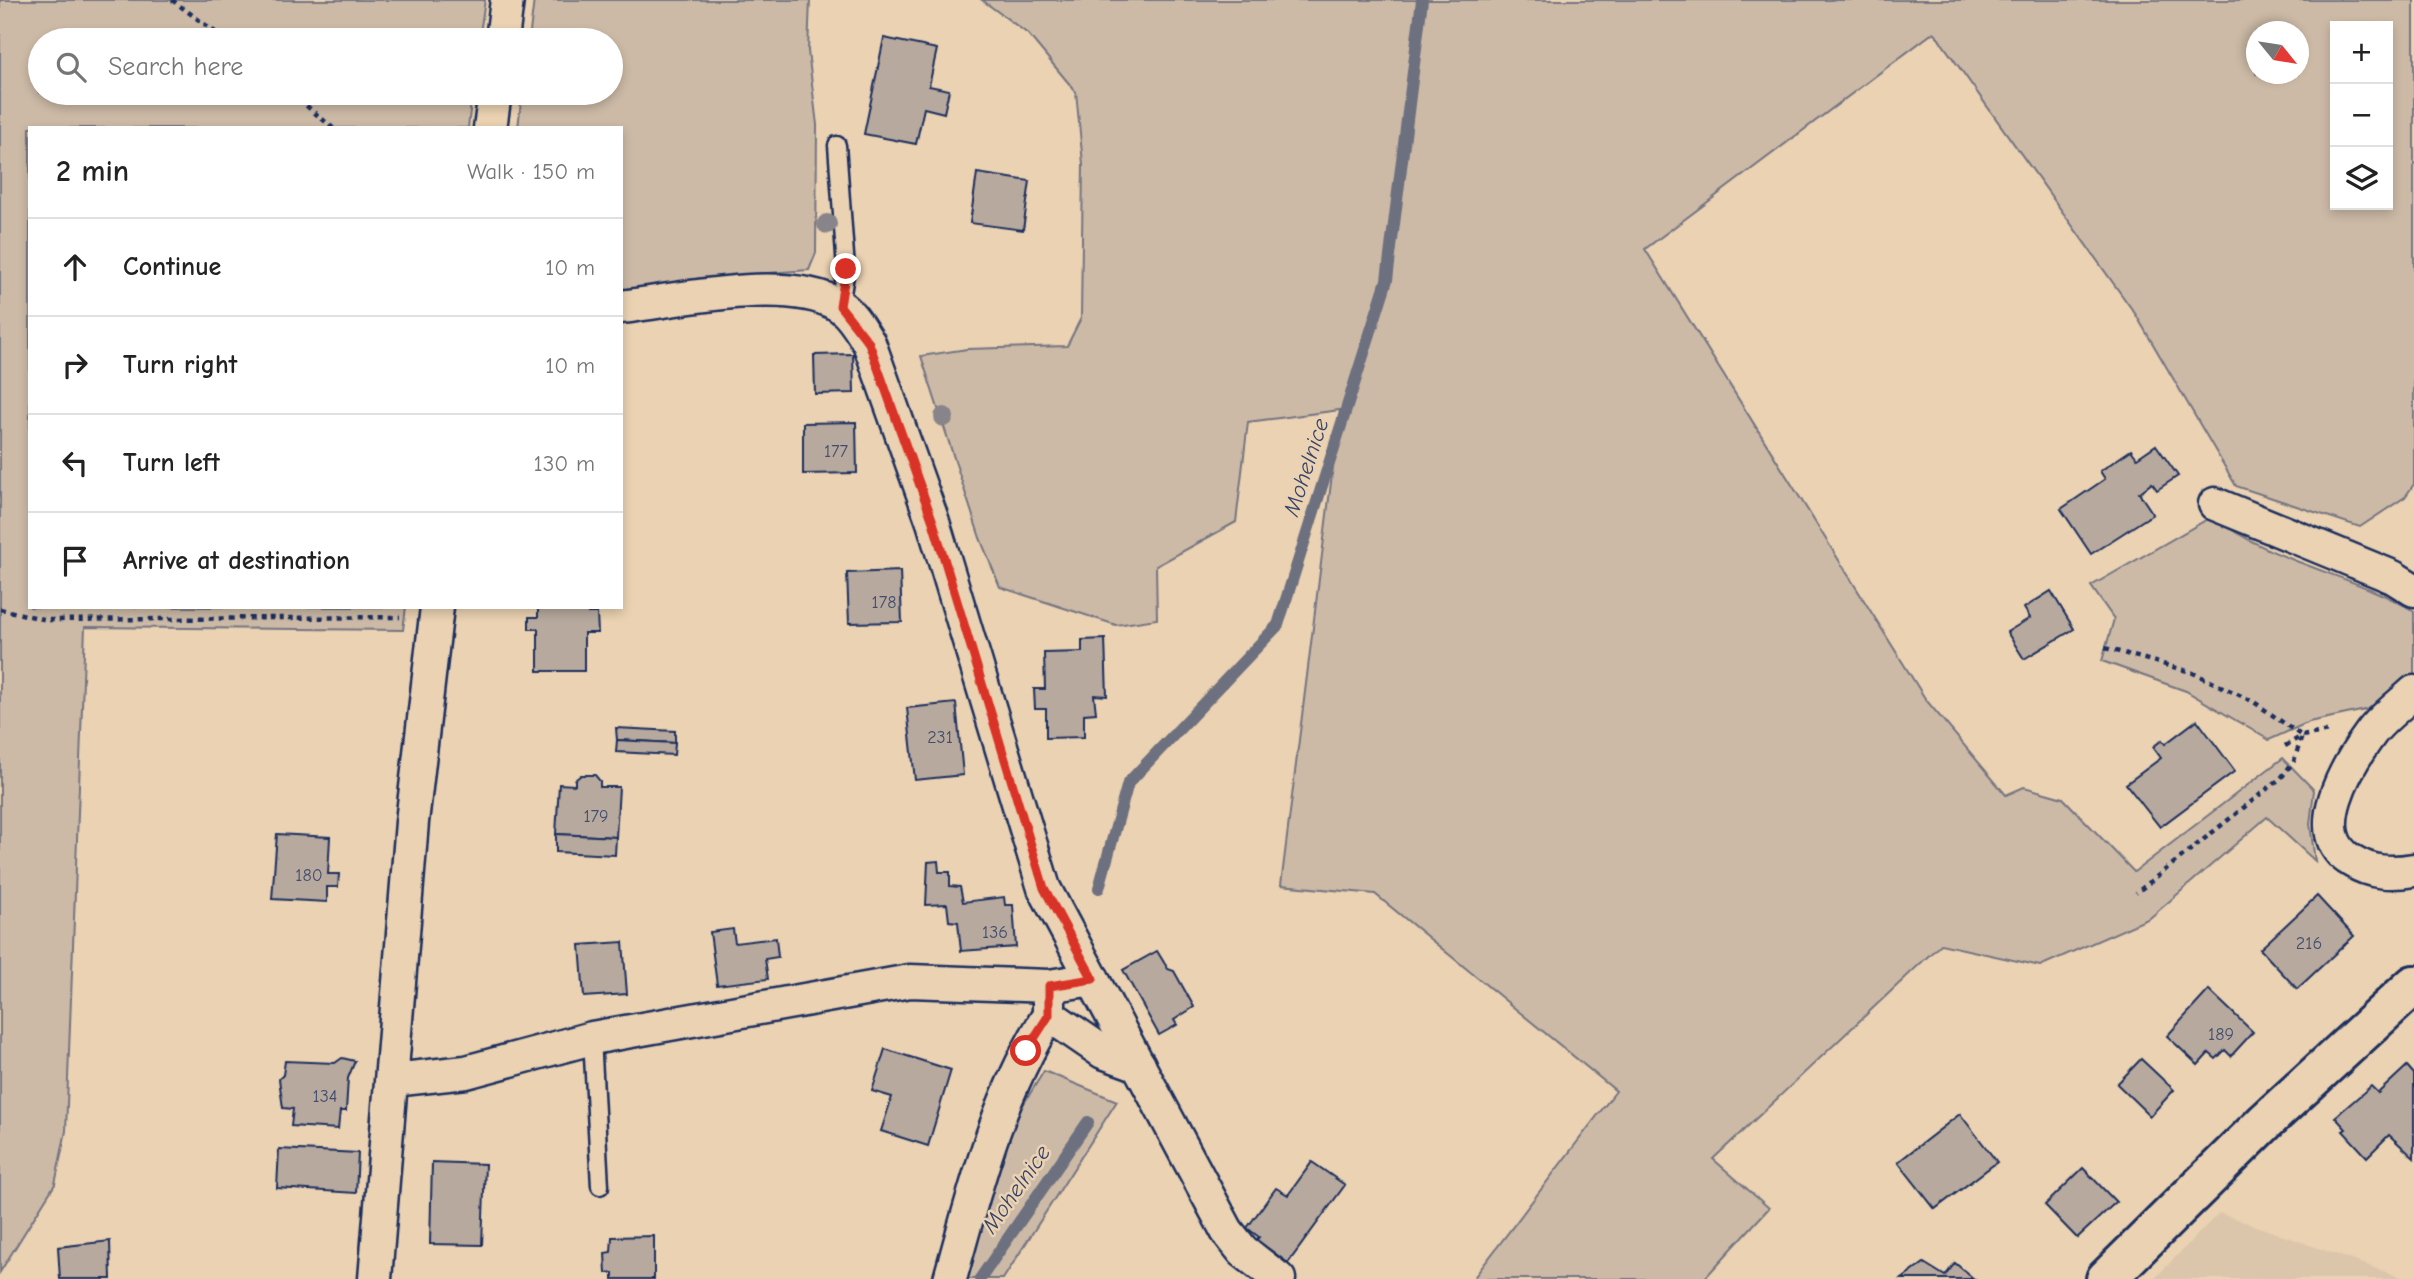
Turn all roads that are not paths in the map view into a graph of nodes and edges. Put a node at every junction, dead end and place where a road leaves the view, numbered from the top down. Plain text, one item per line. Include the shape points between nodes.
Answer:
1 (507, 0) edge
2 (504, 28) edge
3 (493, 105) edge
4 (490, 126) edge
5 (837, 145) dead end
6 (840, 306) junction
7 (623, 307) edge
8 (2216, 504) dead end
9 (2414, 590) edge
10 (436, 612) edge
11 (2414, 692) edge
12 (2414, 870) edge
13 (1093, 979) junction
14 (2414, 985) edge
15 (1049, 1001) junction
16 (593, 1038) junction
17 (1139, 1065) junction
18 (393, 1080) junction
19 (600, 1186) dead end
20 (375, 1279) edge
21 (950, 1279) edge
22 (1279, 1279) edge
23 (2106, 1279) edge

1 - 2 street
3 - 4 street
5 - 6 lane via 846,269
6 - 7 street via 813,293 768,290
6 - 13 street via 869,343 933,522 1044,888
8 - 9 street via 2393,576
10 - 18 street via 412,822
11 - 12 street via 2372,732 2328,818 2343,856 2368,871
13 - 15 street
13 - 17 street
14 - 23 main road via 2265,1122
15 - 16 street via 910,981
15 - 17 street via 1103,1052
15 - 21 street via 982,1161
16 - 18 street via 466,1072
16 - 19 lane
17 - 22 street via 1227,1231 1243,1251
18 - 20 street

